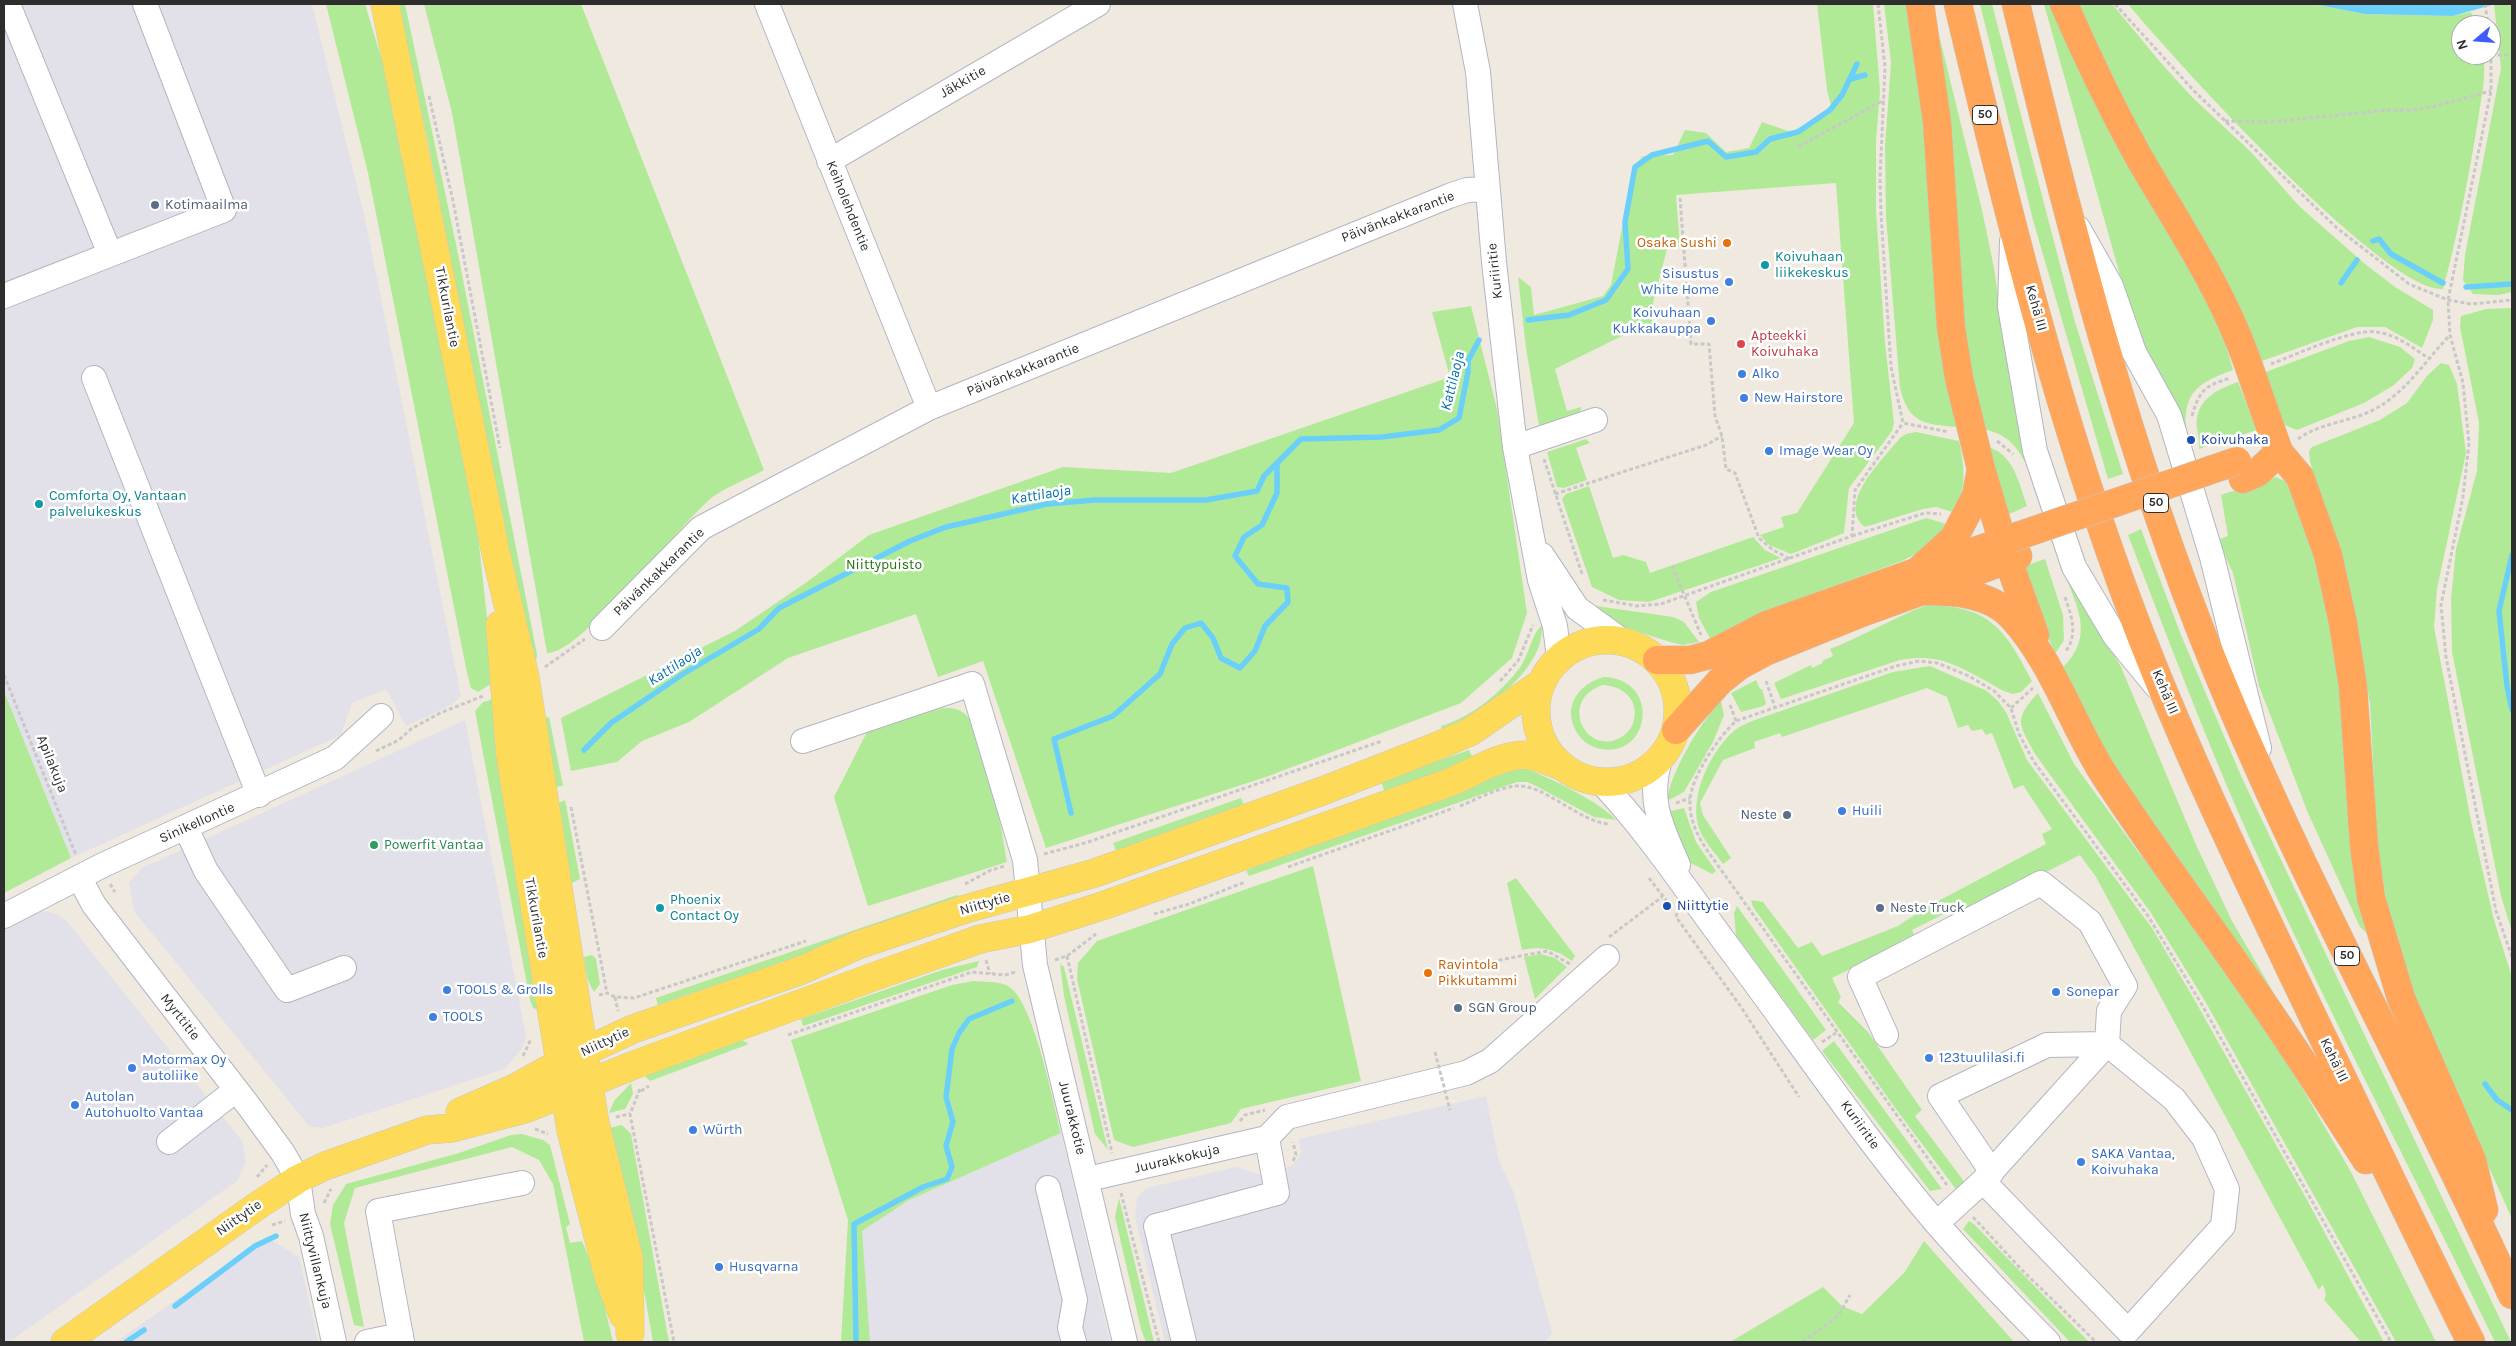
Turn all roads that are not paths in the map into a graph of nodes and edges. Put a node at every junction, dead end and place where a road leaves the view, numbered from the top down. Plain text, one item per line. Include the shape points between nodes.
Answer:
1 (8, 4) edge
2 (145, 4) edge
3 (376, 4) edge
4 (385, 4) edge
5 (767, 4) edge
6 (1098, 4) edge
7 (1465, 4) edge
8 (1920, 4) edge
9 (1958, 4) edge
10 (2016, 4) edge
11 (2064, 4) edge
12 (398, 60) junction
13 (829, 161) junction
14 (1487, 189) junction
15 (2065, 205) junction
16 (2012, 227) junction
17 (110, 254) junction
18 (4, 296) edge
19 (94, 378) dead end
20 (929, 408) junction
21 (1595, 420) dead end
22 (1515, 448) junction
23 (2279, 452) junction
24 (1981, 469) junction
25 (1532, 537) junction
26 (2010, 549) junction
27 (1921, 582) junction
28 (602, 628) road end
29 (1621, 640) junction
30 (1559, 658) junction
31 (1657, 660) junction
32 (514, 682) junction
33 (1540, 684) junction
34 (2045, 685) junction
35 (2167, 699) junction
36 (380, 716) dead end
37 (1676, 730) junction
38 (803, 741) dead end
39 (1660, 760) junction
40 (1561, 766) junction
41 (1601, 782) junction
42 (2270, 794) junction
43 (259, 795) junction
44 (186, 828) junction
45 (79, 870) junction
46 (1028, 892) junction
47 (1690, 894) junction
48 (4, 916) edge
49 (1030, 929) junction
50 (1606, 948) road end
51 (344, 968) dead end
52 (1886, 1035) dead end
53 (2108, 1044) junction
54 (584, 1051) junction
55 (560, 1063) junction
56 (589, 1084) junction
57 (236, 1090) junction
58 (564, 1094) junction
59 (432, 1129) junction
60 (1267, 1138) junction
61 (169, 1142) dead end
62 (1987, 1177) junction
63 (298, 1179) junction
64 (1088, 1179) junction
65 (522, 1182) dead end
66 (1048, 1188) dead end
67 (1937, 1223) junction
68 (2428, 1257) junction
69 (2498, 1265) junction
70 (2512, 1295) edge
71 (401, 1338) edge
72 (631, 1338) edge
73 (65, 1342) edge
74 (334, 1342) edge
75 (367, 1342) edge
76 (1074, 1342) edge
77 (1125, 1342) edge
78 (1184, 1342) edge
79 (2048, 1342) edge
80 (2471, 1342) edge

1 - 17 street
2 - 17 street via 224,210
3 - 12 main road, Tikkurilantie
4 - 12 main road, Tikkurilantie
5 - 13 street, Keiholehdentie
6 - 13 street, Jäkkitie
7 - 14 street, Kuriiritie via 1478,72
8 - 24 highway via 1937,122 1951,328
9 - 16 highway, Kehä III / 50
10 - 15 highway, 50
11 - 23 highway via 2137,154 2220,295 2255,369
12 - 32 main road, Tikkurilantie via 496,554
13 - 20 street, Keiholehdentie
14 - 20 street, Päivänkakkarantie via 1467,190 1449,196
14 - 22 street, Kuriiritie
15 - 42 highway, 50 via 2131,432 2168,539 2214,662
15 - 42 street via 2111,286 2134,352 2169,415 2212,557
16 - 35 highway, Kehä III / 50 via 2081,464
16 - 35 street via 2010,308 2035,451 2074,567 2115,636
17 - 18 street
19 - 43 street
20 - 28 street, Päivänkakkarantie via 701,528
21 - 22 street
22 - 25 street, Kuriiritie
23 - 26 highway, bridge via 2251,456 2240,470
23 - 69 highway via 2300,477 2315,516 2328,555 2343,623 2353,687 2363,837 2371,898 2401,998 2472,1160
24 - 26 highway
24 - 27 highway via 1976,496 1963,522
25 - 29 street, Kuriiritie via 1577,608
25 - 30 street, Kuriiritie via 1540,580 1558,638
26 - 27 highway
26 - 34 highway
27 - 31 highway via 1767,624 1709,655 1690,660
27 - 34 highway via 1998,605 2030,640
27 - 37 highway via 1861,613 1738,666 1700,701
29 - 30 main road via 1583,643
29 - 31 main road via 1639,647
30 - 33 main road
31 - 37 main road via 1671,678 1676,693 1679,709
32 - 54 main road, Tikkurilantie
32 - 55 main road, Tikkurilantie via 523,845
33 - 40 main road via 1536,722 1545,746
33 - 46 main road, Niittytie via 1470,732 1435,747 1094,873
34 - 68 highway via 2288,1039
35 - 68 highway, Kehä III / 50 via 2244,874
36 - 43 street, Sinikellontie via 335,758
37 - 39 main road
38 - 46 street, Juurakkotie via 972,684 1025,860
39 - 41 main road via 1643,773 1624,780
39 - 47 street, Kuriiritie via 1653,790 1656,810
40 - 41 main road via 1580,777
40 - 49 main road, Niittytie via 1529,755 1496,761 1442,786
41 - 47 street, Kuriiritie
42 - 69 highway, 50
43 - 44 street, Sinikellontie
44 - 45 street, Sinikellontie via 101,866
44 - 51 street via 206,871 288,990
45 - 48 street, Sinikellontie
45 - 57 street, Myrttitie via 94,905
46 - 49 street, Juurakkotie
46 - 54 main road, Niittytie via 858,945 802,970 624,1032
47 - 67 street, Kuriiritie via 1891,1166
49 - 56 main road, Niittytie via 980,939
49 - 64 street, Juurakkotie via 1035,965
50 - 60 street via 1490,1061 1466,1074 1287,1117
52 - 53 street via 1860,977 2040,883 2090,922 2125,986 2110,1011
53 - 62 street
53 - 62 street via 2047,1045 1940,1096
53 - 62 street via 2174,1099 2204,1138 2227,1189 2223,1226 2128,1331
54 - 55 main road, Niittytie
54 - 56 main road, Tikkurilantie
55 - 58 main road, Tikkurilantie
55 - 59 main road, Niittytie via 448,1117
56 - 58 main road, Niittytie
56 - 72 main road, Tikkurilantie via 595,1123 629,1259
57 - 61 street
57 - 63 street, Myrttitie via 283,1153
58 - 59 main road, Niittytie via 525,1109 452,1128
58 - 72 main road, Tikkurilantie via 608,1275
59 - 63 main road, Niittytie via 325,1166
60 - 64 street, Juurakkokuja
60 - 78 street via 1277,1193 1156,1226
62 - 67 street
63 - 73 main road, Niittytie
63 - 74 street, Niittyvillankuja via 303,1214 311,1236
64 - 77 street, Juurakkotie
65 - 71 street via 378,1211
66 - 76 street via 1075,1300 1070,1328
67 - 79 street, Kuriiritie
68 - 80 highway, Kehä III / 50
69 - 70 highway, 50
71 - 75 street

